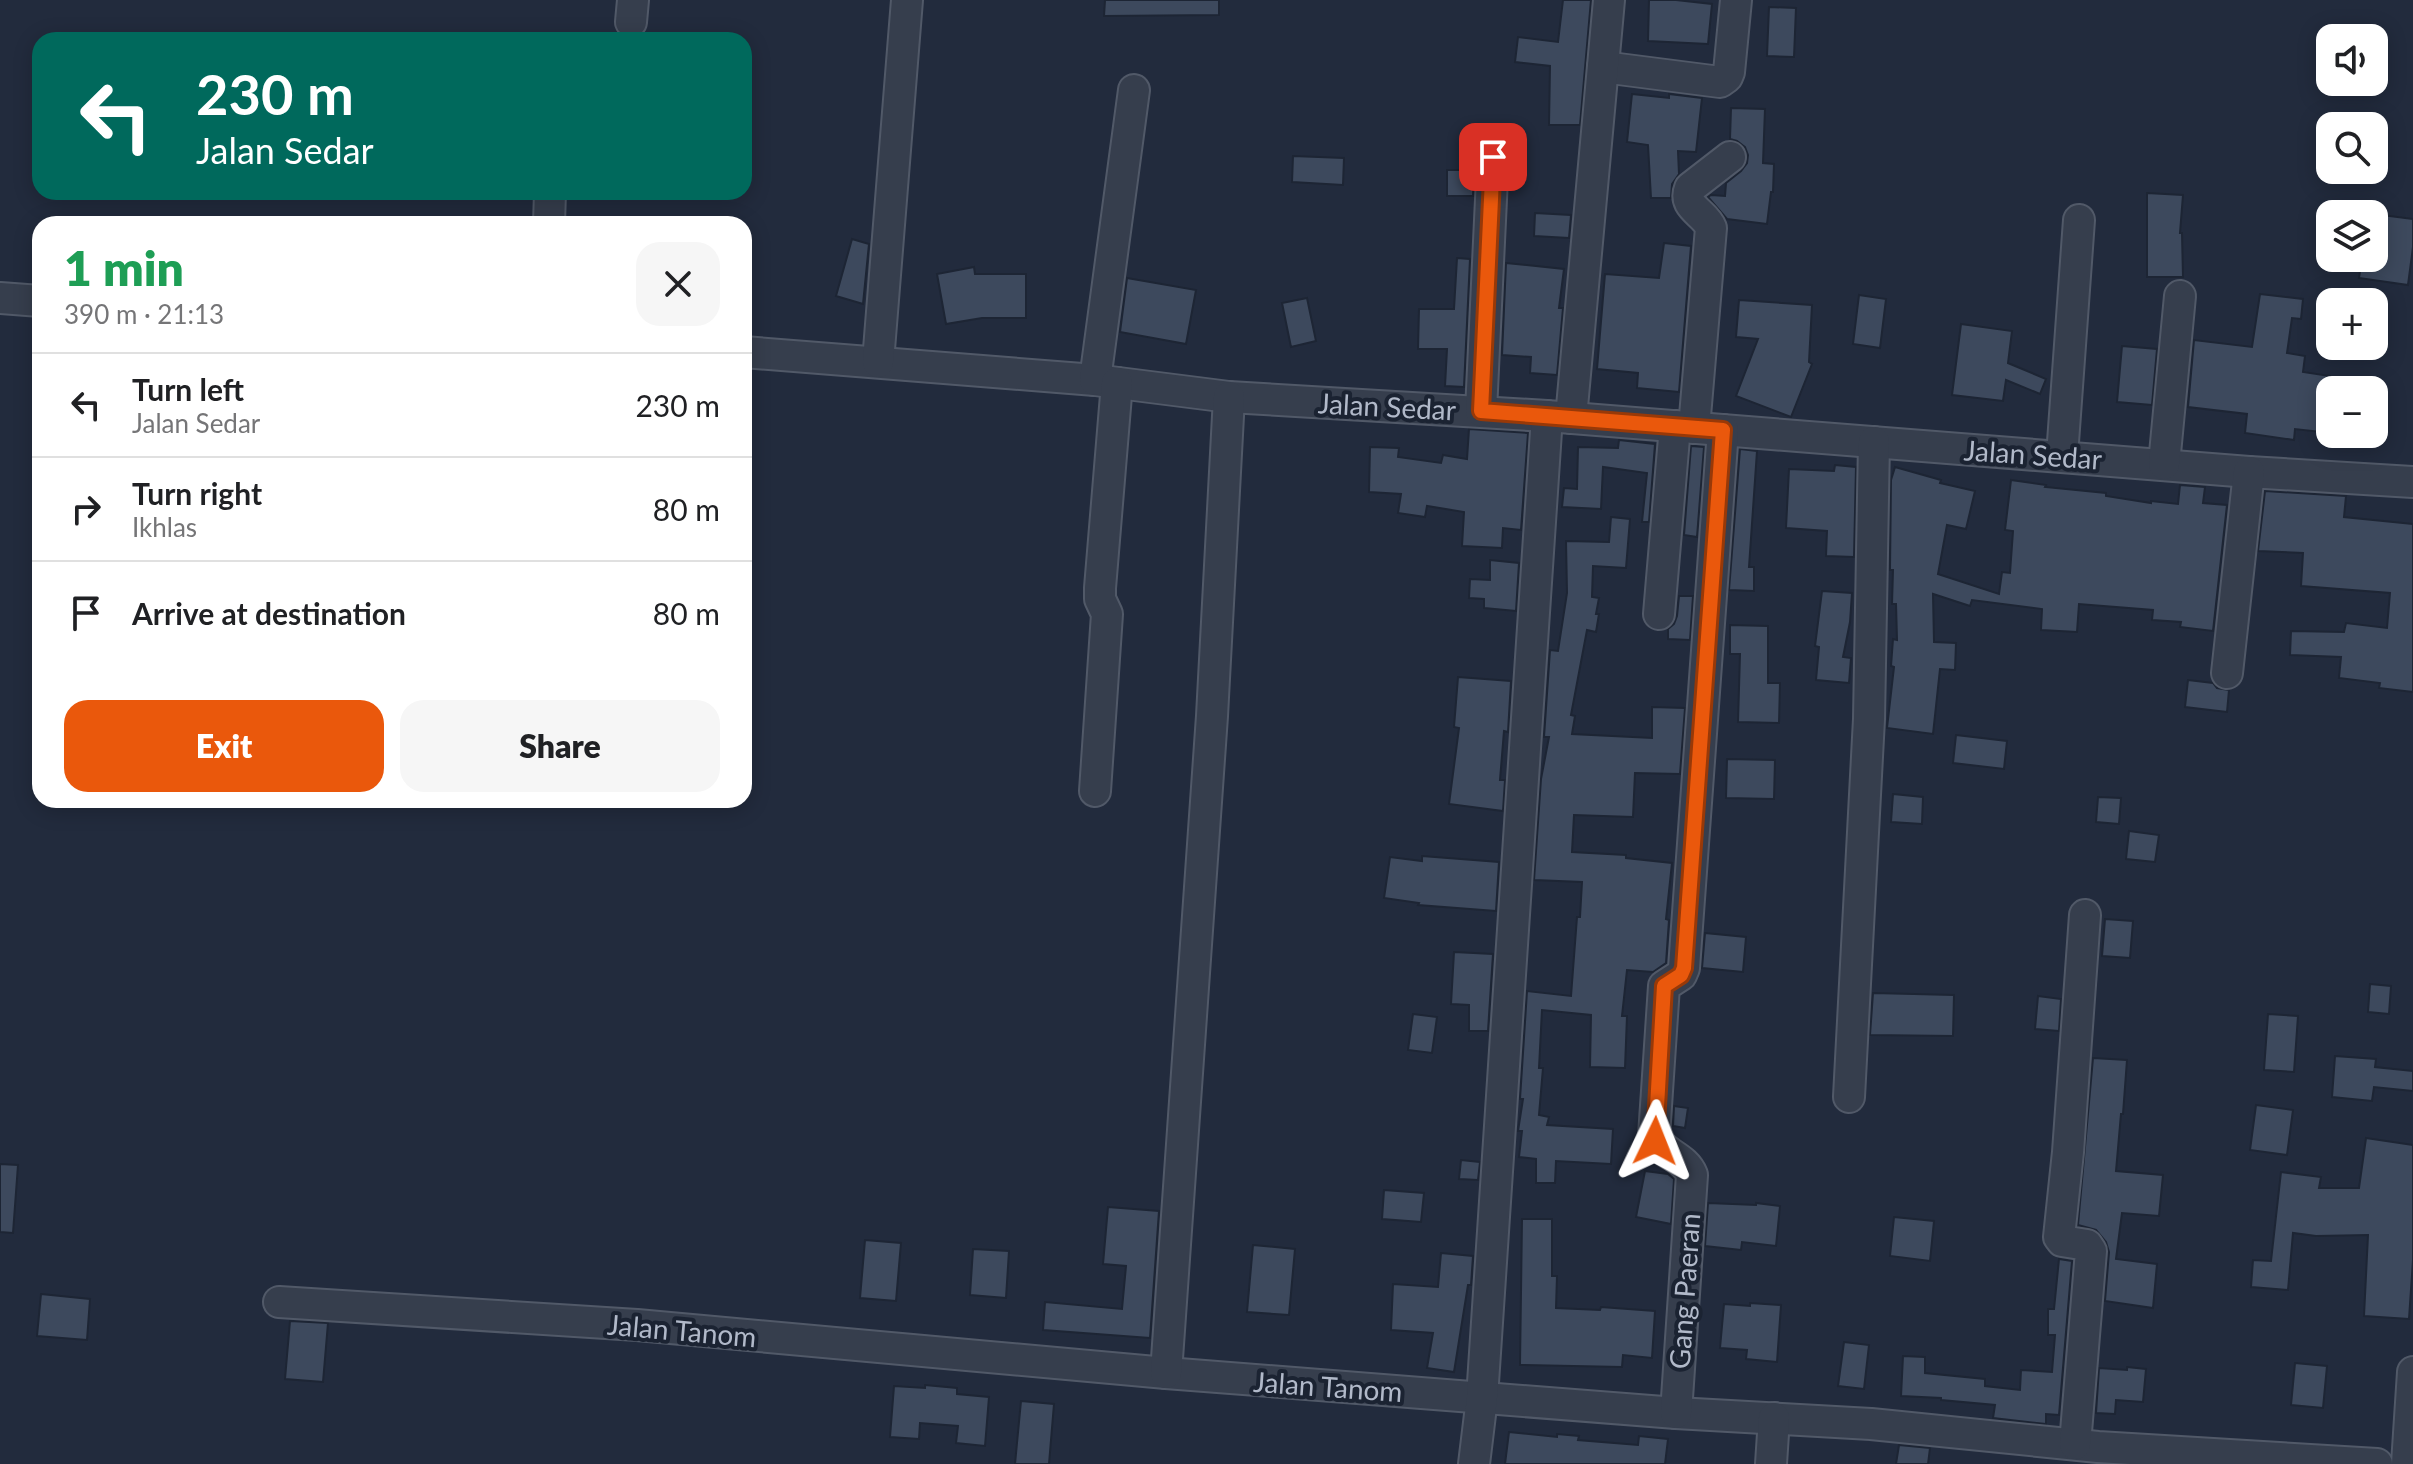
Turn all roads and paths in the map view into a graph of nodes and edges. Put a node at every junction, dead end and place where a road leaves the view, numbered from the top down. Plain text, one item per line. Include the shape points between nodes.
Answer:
1 (907, 0) edge
2 (1609, 0) edge
3 (1736, 0) edge
4 (1603, 67) junction
5 (1134, 90) dead end
6 (1493, 157) dead end
7 (1730, 157) dead end
8 (2079, 220) dead end
9 (2180, 296) dead end
10 (0, 298) edge
11 (32, 300) edge
12 (752, 353) edge
13 (878, 362) junction
14 (1106, 381) junction
15 (1229, 397) junction
16 (1481, 411) junction
17 (1559, 417) junction
18 (1697, 428) junction
19 (1874, 442) junction
20 (2062, 456) junction
21 (2164, 464) junction
22 (2249, 472) junction
23 (2413, 482) edge
24 (1659, 614) dead end
25 (2227, 673) dead end
26 (1095, 791) dead end
27 (2085, 915) dead end
28 (1849, 1097) dead end
29 (279, 1302) dead end
30 (2413, 1372) edge
31 (1166, 1373) junction
32 (1482, 1398) junction
33 (1676, 1413) junction
34 (1774, 1418) junction
35 (2090, 1451) edge
36 (1474, 1464) edge
37 (1771, 1464) edge
38 (2377, 1464) edge
39 (2407, 1464) edge

1 - 13 street
2 - 4 street
3 - 4 street via 1724,80
4 - 17 street
5 - 14 street
6 - 16 street
7 - 18 street via 1688,194 1689,204 1711,228
8 - 20 street
9 - 21 street
10 - 11 street
12 - 13 street, Jalan Sedar
13 - 14 street, Jalan Sedar
14 - 15 street, Jalan Sedar
14 - 26 street via 1100,599 1107,614
15 - 16 street, Jalan Sedar
15 - 31 street
16 - 17 street, Jalan Sedar
17 - 18 street, Jalan Sedar
17 - 32 street
18 - 19 street, Jalan Sedar
18 - 24 street
18 - 33 street, Gang Paeran via 1684,968 1664,986 1654,1136 1692,1175
19 - 20 street, Jalan Sedar
19 - 28 street via 1869,719
20 - 21 street, Jalan Sedar
21 - 22 street, Jalan Sedar
22 - 23 street, Jalan Sedar
22 - 25 street
27 - 35 street via 2059,1237 2091,1251
29 - 31 street, Jalan Tanom via 637,1325
30 - 39 street
31 - 32 street, Jalan Tanom
32 - 33 street, Jalan Tanom
32 - 36 street
33 - 34 street, Jalan Tanom
34 - 35 street, Jalan Tanom via 1871,1424
34 - 37 street
35 - 38 street, Jalan Tanom

